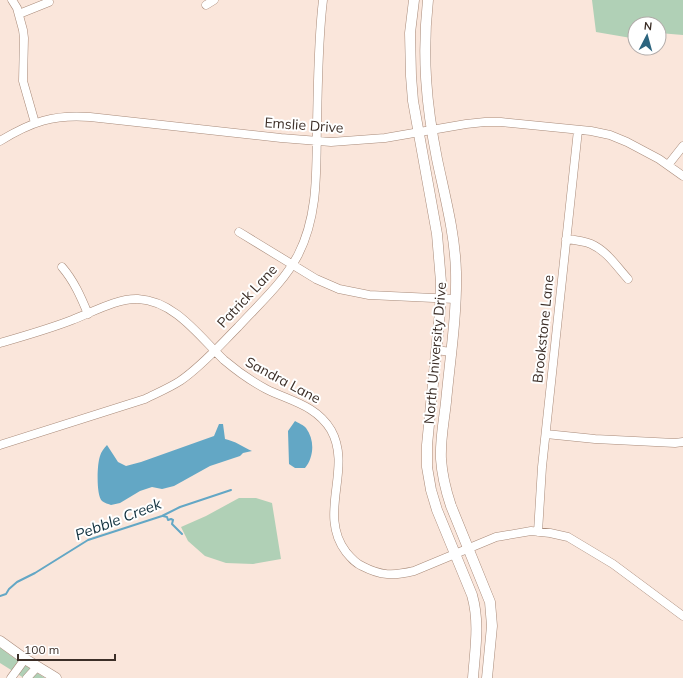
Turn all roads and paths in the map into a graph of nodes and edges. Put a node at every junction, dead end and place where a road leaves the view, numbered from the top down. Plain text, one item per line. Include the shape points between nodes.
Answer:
1 (12, 0) edge
2 (214, 0) edge
3 (323, 0) edge
4 (414, 0) edge
5 (428, 0) edge
6 (49, 2) dead end
7 (206, 5) dead end
8 (19, 14) junction
9 (35, 123) junction
10 (432, 130) junction
11 (578, 130) junction
12 (419, 132) junction
13 (0, 141) edge
14 (316, 141) junction
15 (683, 146) edge
16 (668, 166) junction
17 (683, 176) edge
18 (239, 232) dead end
19 (566, 239) junction
20 (293, 264) junction
21 (62, 268) dead end
22 (628, 279) dead end
23 (440, 298) junction
24 (455, 299) junction
25 (88, 314) junction
26 (0, 342) edge
27 (215, 350) junction
28 (436, 350) junction
29 (451, 352) junction
30 (546, 434) junction
31 (683, 442) edge
32 (0, 445) edge
33 (446, 493) junction
34 (433, 497) junction
35 (538, 532) junction
36 (468, 549) junction
37 (455, 554) junction
38 (683, 616) edge
39 (0, 641) edge
40 (475, 651) junction
41 (490, 653) junction
42 (25, 659) junction
43 (37, 667) junction
44 (10, 678) edge
45 (27, 678) edge
46 (56, 678) edge
47 (473, 678) edge
48 (487, 678) edge

1 - 8 street
2 - 7 street
3 - 14 street, Patrick Lane via 318,49
4 - 12 street, North University Drive via 410,33 411,76
5 - 10 street, North University Drive via 424,61
6 - 8 street
8 - 9 street via 24,38 23,81
9 - 13 street, Emslie Drive
9 - 14 street, Emslie Drive via 82,116
10 - 11 street, Emslie Drive via 485,122
10 - 12 street, Emslie Drive
10 - 24 street, North University Drive via 451,228 456,272
11 - 16 street, Emslie Drive via 610,135
11 - 19 street, Brookstone Lane
12 - 14 street, Emslie Drive via 351,141
12 - 23 street, North University Drive via 437,234
14 - 20 street, Patrick Lane via 313,212 305,239
15 - 16 street
16 - 17 street, Emslie Drive
18 - 20 street
19 - 22 street via 586,242 599,249
19 - 30 street, Brookstone Lane
20 - 23 street via 316,279 348,291 369,295
20 - 27 street, Patrick Lane via 276,287
21 - 25 street via 70,276
23 - 24 street
23 - 28 street, North University Drive
24 - 29 street, North University Drive
25 - 26 street, Sandra Lane via 33,334
25 - 27 street, Sandra Lane via 129,300 153,301 173,311
27 - 32 street, Patrick Lane via 180,381 150,396
27 - 37 street, Sandra Lane via 234,369 267,389 308,407 319,414 327,425 337,447 334,529 343,547 358,565 377,573 400,575 414,572
28 - 29 street
28 - 34 street, North University Drive via 427,445
29 - 33 street, North University Drive via 441,446
30 - 31 street
30 - 35 street, Brookstone Lane
33 - 34 street
33 - 36 street, North University Drive
34 - 37 street, North University Drive
35 - 36 street, Sandra Lane via 501,536
35 - 38 street, Sandra Lane via 568,537 613,564
36 - 37 street, Sandra Lane
36 - 41 street, North University Drive via 490,602
37 - 40 street, North University Drive via 476,609
39 - 42 street
40 - 41 street
40 - 47 street, North University Drive
41 - 48 street, North University Drive
42 - 43 street
42 - 44 street
43 - 45 street
43 - 46 street

